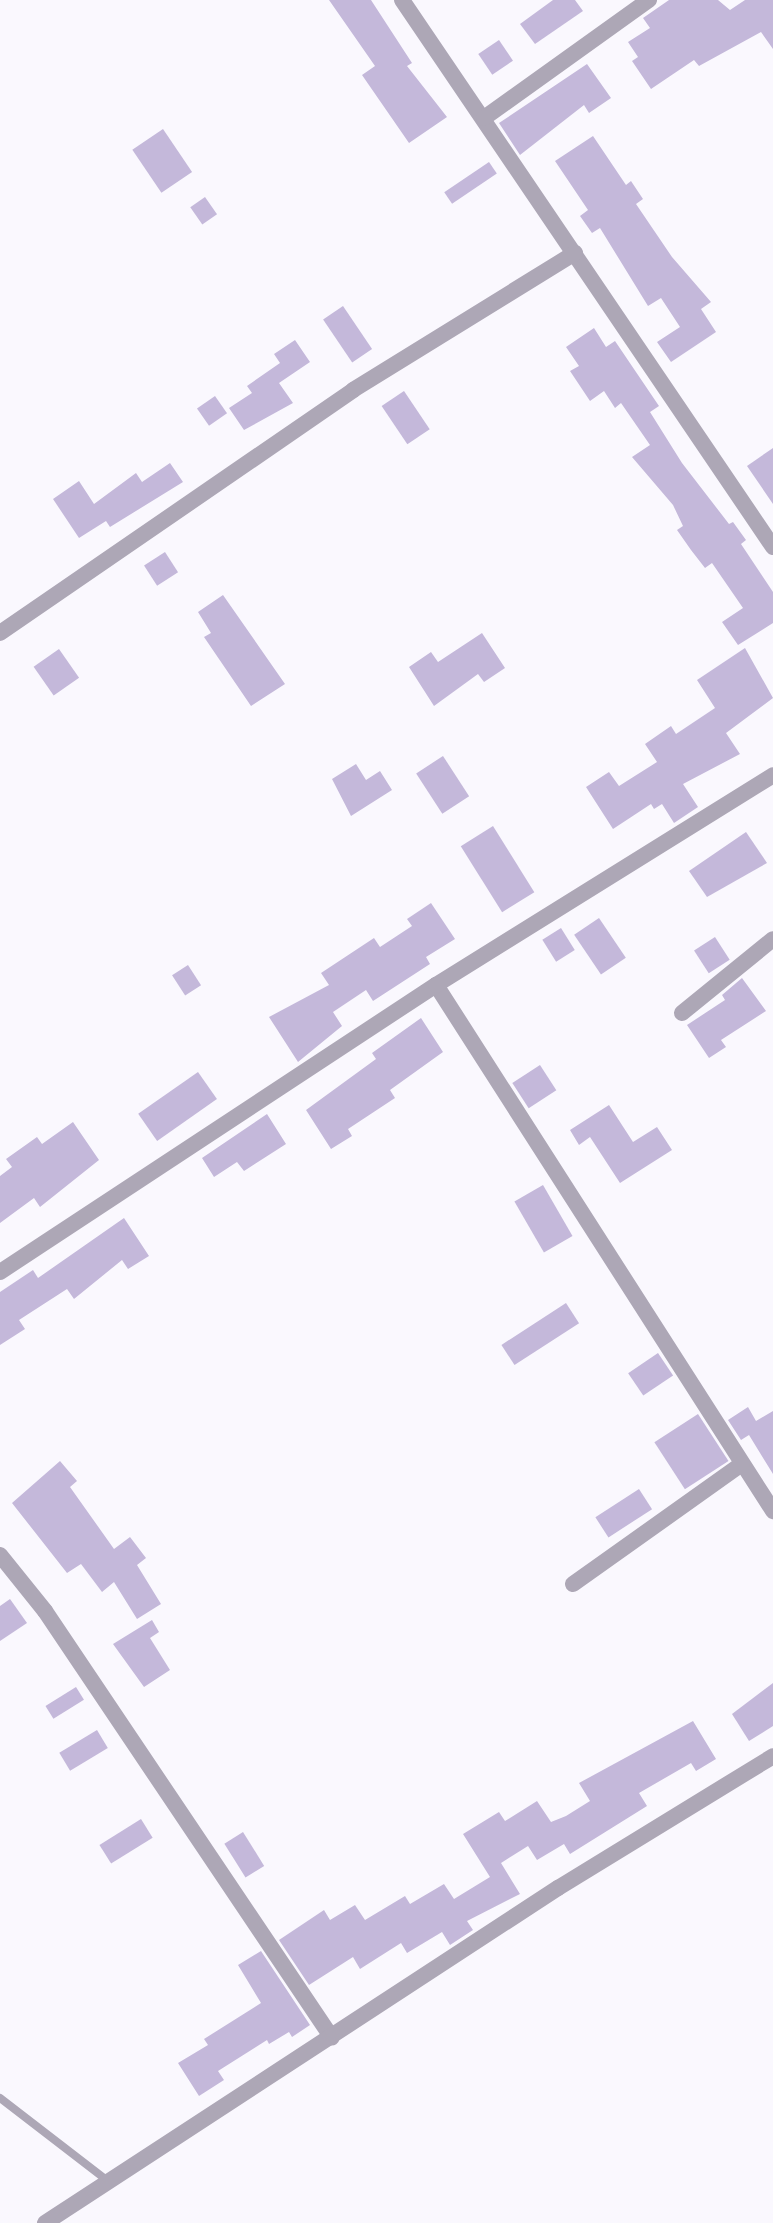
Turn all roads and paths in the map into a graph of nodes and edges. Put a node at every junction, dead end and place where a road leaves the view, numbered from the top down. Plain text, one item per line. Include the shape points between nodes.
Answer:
1 (402, 0) edge
2 (649, 0) edge
3 (484, 118) junction
4 (575, 253) junction
5 (773, 547) edge
6 (0, 633) edge
7 (773, 775) edge
8 (773, 939) edge
9 (436, 985) junction
10 (682, 1013) dead end
11 (0, 1272) edge
12 (742, 1464) junction
13 (773, 1511) edge
14 (0, 1555) edge
15 (573, 1584) dead end
16 (773, 1756) edge
17 (332, 2038) junction
18 (0, 2098) edge
19 (110, 2182) junction
20 (45, 2223) edge

1 - 3 street
2 - 3 street
3 - 4 street
4 - 5 street
4 - 6 street via 353,390
7 - 9 street
8 - 10 street
9 - 11 street
9 - 12 street
12 - 13 street
12 - 15 street
14 - 17 street via 45,1611
16 - 17 street via 558,1888
17 - 19 street
18 - 19 lane
19 - 20 street

